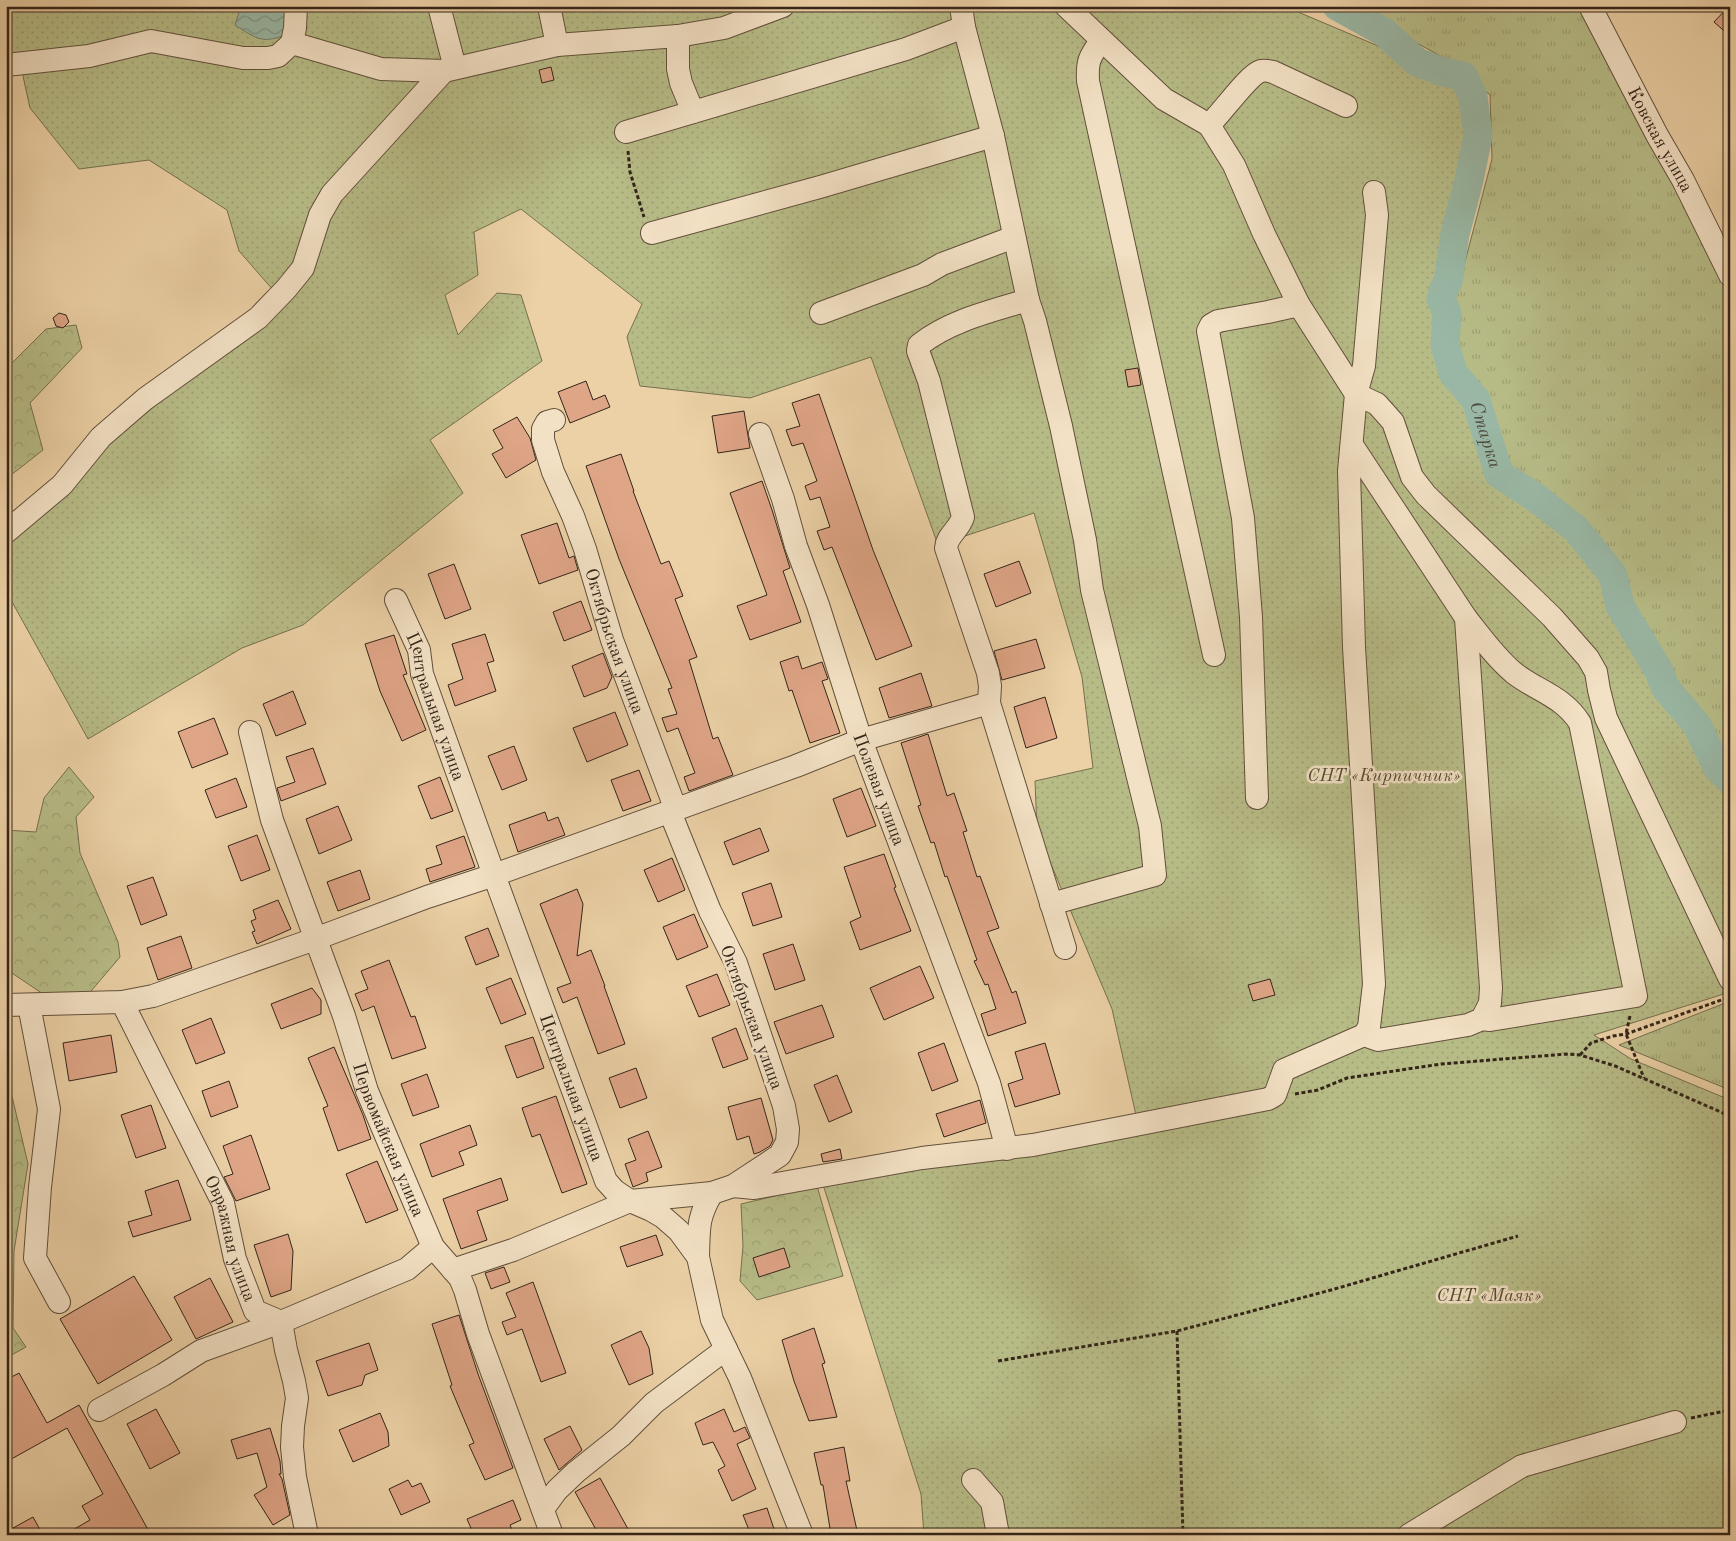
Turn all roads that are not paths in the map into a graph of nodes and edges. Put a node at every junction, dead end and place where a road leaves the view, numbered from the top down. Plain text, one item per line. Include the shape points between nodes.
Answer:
1 (296, 6) edge
2 (439, 6) edge
3 (549, 6) edge
4 (783, 6) edge
5 (1066, 6) edge
6 (1590, 6) edge
7 (962, 17) edge
8 (678, 36) junction
9 (1101, 41) junction
10 (292, 43) junction
11 (557, 45) junction
12 (6, 65) edge
13 (394, 69) junction
14 (449, 70) junction
15 (422, 96) junction
16 (1346, 106) dead end
17 (693, 112) junction
18 (1209, 125) junction
19 (626, 132) road end
20 (993, 136) junction
21 (1374, 192) dead end
22 (652, 234) road end
23 (1014, 237) junction
24 (1730, 275) edge
25 (1028, 300) junction
26 (1299, 305) junction
27 (820, 313) dead end
28 (1356, 394) junction
29 (554, 420) dead end
30 (760, 434) dead end
31 (1352, 445) junction
32 (6, 532) edge
33 (396, 600) dead end
34 (1466, 618) junction
35 (1214, 654) dead end
36 (989, 703) junction
37 (250, 732) dead end
38 (861, 740) junction
39 (1257, 798) dead end
40 (673, 811) junction
41 (494, 875) junction
42 (1051, 904) junction
43 (315, 939) junction
44 (1065, 948) dead end
45 (1730, 979) edge
46 (122, 1002) junction
47 (6, 1005) edge
48 (29, 1005) junction
49 (1482, 1019) junction
50 (1364, 1035) junction
51 (1006, 1145) junction
52 (723, 1189) junction
53 (630, 1201) junction
54 (433, 1247) junction
55 (698, 1257) junction
56 (453, 1270) junction
57 (59, 1302) dead end
58 (281, 1322) junction
59 (726, 1349) junction
60 (99, 1410) dead end
61 (1675, 1422) road end
62 (973, 1480) dead end
63 (543, 1509) junction
64 (307, 1535) edge
65 (552, 1535) edge
66 (802, 1535) edge
67 (998, 1535) edge
68 (1409, 1535) edge

1 - 10 street
2 - 14 street
3 - 11 street
4 - 8 street via 724,28
5 - 9 street
6 - 24 street, Ковская улица
7 - 17 street via 906,49
7 - 20 street
8 - 11 street
8 - 17 street via 678,69
9 - 18 street via 1164,99
9 - 35 street via 1088,61 1088,81
10 - 12 street via 278,56 268,58 243,58 151,41 89,56
10 - 13 street via 380,69
11 - 14 street
13 - 14 street
13 - 15 street
14 - 15 street
15 - 32 street via 332,194 320,215 303,268 286,289 258,318 144,399 101,437 62,485
16 - 18 street via 1263,70 1252,76
17 - 19 street
18 - 26 street via 1234,165
20 - 22 street
20 - 23 street
21 - 28 street via 1377,215 1364,366
23 - 25 street
23 - 27 street
25 - 36 street via 966,320 929,337 919,345 918,351 963,517 946,548 988,673
25 - 42 street via 1061,426 1092,590 1150,826 1155,875
26 - 28 street
26 - 39 street via 1218,321 1208,331 1243,518 1251,617
28 - 31 street
28 - 45 street via 1377,404 1392,422 1412,477 1426,495 1552,617 1588,658 1596,672 1606,718
29 - 40 street, Октябрьская улица via 543,428 543,440 582,540 612,640
30 - 38 street, Полевая улица
31 - 34 street
31 - 50 street via 1349,471 1354,647 1374,984 1369,1027
33 - 41 street, Центральная улица via 419,650 422,674
34 - 49 street via 1491,988 1490,1003
34 - 49 street via 1509,668 1564,703 1580,723 1636,996
36 - 38 street
36 - 42 street
37 - 43 street, Первомайская улица via 272,820
38 - 40 street
38 - 51 street, Полевая улица via 989,1083
40 - 41 street
40 - 52 street, Октябрьская улица via 710,911 736,963 784,1106 788,1128 787,1142 780,1155
41 - 43 street
41 - 53 street, Центральная улица via 606,1181
42 - 44 street
43 - 46 street via 153,996
43 - 54 street, Первомайская улица via 344,1016 367,1091
46 - 48 street
46 - 58 street, Овражная улица via 223,1203 235,1259 255,1311
47 - 48 street
48 - 57 street via 50,1108 35,1258
49 - 50 street via 1468,1025 1378,1040
50 - 51 street via 1284,1070 1275,1095 1268,1099 1033,1145
51 - 52 street via 754,1188
52 - 53 street
52 - 55 street via 703,1209
53 - 55 street, Центральная улица via 651,1210 679,1231
53 - 56 street via 513,1250
54 - 56 street, Первомайская улица
54 - 58 street via 407,1269
55 - 59 street, Центральная улица via 712,1320
56 - 63 street, Первомайская улица via 465,1290 478,1334
58 - 60 street via 201,1351
58 - 64 street via 297,1398 292,1447
59 - 63 street via 654,1403 622,1436 557,1490
59 - 66 street, Центральная улица
61 - 68 street via 1522,1466
62 - 67 street via 992,1502
63 - 65 street, Первомайская улица

